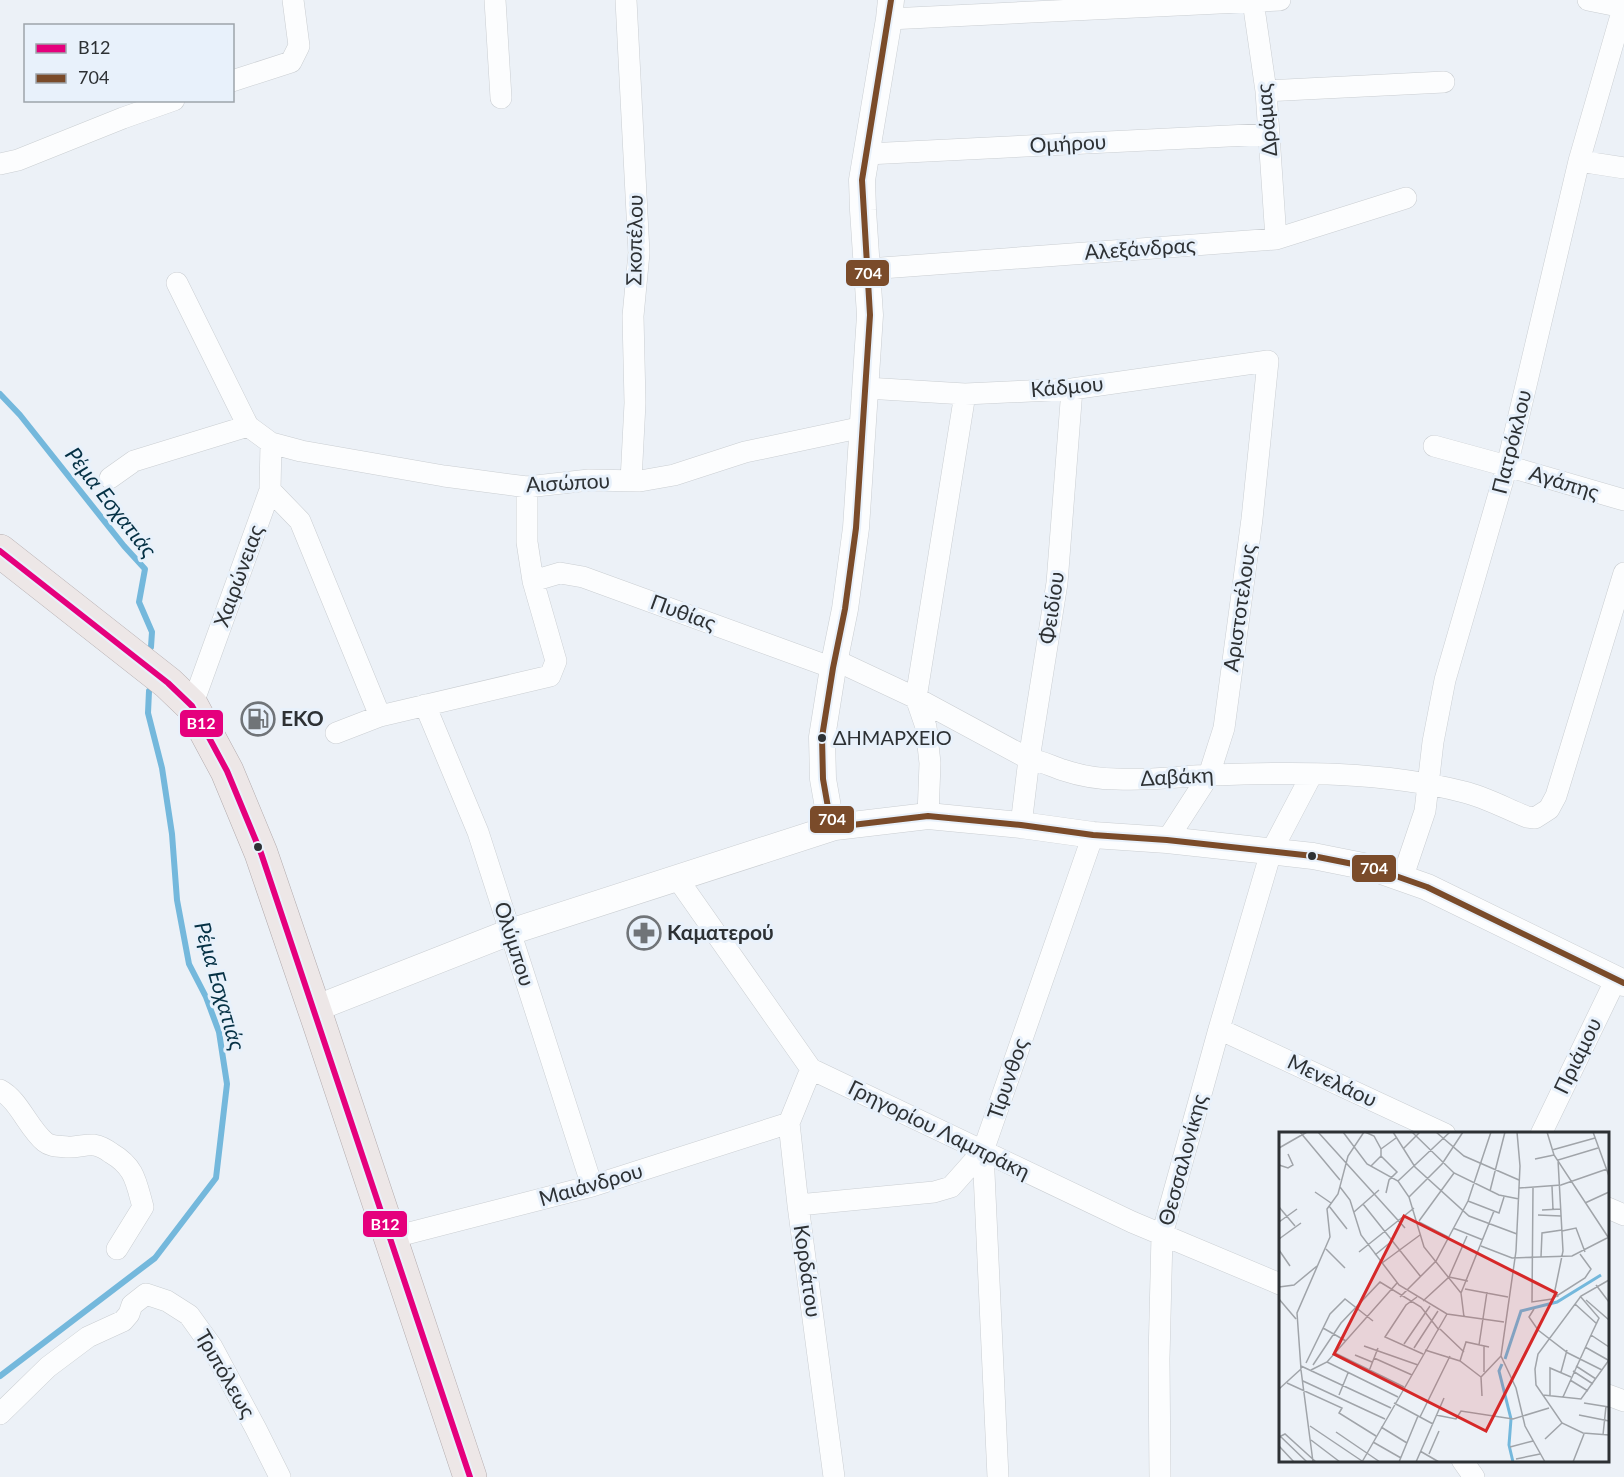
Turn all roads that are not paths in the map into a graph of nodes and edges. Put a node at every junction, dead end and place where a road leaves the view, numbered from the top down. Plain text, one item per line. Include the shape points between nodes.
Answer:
1 (293, 0) edge
2 (495, 0) edge
3 (626, 0) edge
4 (1280, 0) edge
5 (1588, 0) edge
6 (1217, 1) edge
7 (1253, 2) junction
8 (1624, 6) edge
9 (890, 9) edge
10 (234, 80) edge
11 (1444, 82) dead end
12 (1266, 91) junction
13 (501, 98) dead end
14 (168, 102) edge
15 (1269, 134) junction
16 (867, 154) junction
17 (1579, 161) junction
18 (0, 164) edge
19 (1624, 168) edge
20 (1406, 198) dead end
21 (1276, 238) junction
22 (868, 269) junction
23 (177, 283) dead end
24 (1268, 361) joint
25 (866, 388) junction
26 (1072, 389) junction
27 (965, 394) junction
28 (248, 426) junction
29 (863, 427) junction
30 (271, 443) junction
31 (1434, 446) dead end
32 (1507, 466) junction
33 (110, 478) dead end
34 (631, 481) junction
35 (527, 487) junction
36 (270, 490) junction
37 (1624, 500) edge
38 (0, 551) edge
39 (1624, 573) edge
40 (532, 581) junction
41 (834, 664) junction
42 (916, 698) junction
43 (425, 705) junction
44 (192, 706) junction
45 (380, 716) junction
46 (336, 733) dead end
47 (1029, 759) junction
48 (1312, 774) junction
49 (1209, 775) junction
50 (1429, 784) junction
51 (928, 816) junction
52 (1021, 825) junction
53 (835, 827) junction
54 (1093, 835) junction
55 (1167, 840) junction
56 (1271, 852) junction
57 (677, 878) junction
58 (1402, 879) junction
59 (510, 932) junction
60 (1620, 981) edge
61 (314, 1009) junction
62 (1219, 1029) junction
63 (811, 1068) junction
64 (0, 1090) edge
65 (789, 1123) junction
66 (1441, 1132) edge
67 (1541, 1132) edge
68 (983, 1151) junction
69 (592, 1186) junction
70 (798, 1205) junction
71 (1162, 1235) junction
72 (390, 1238) junction
73 (117, 1249) dead end
74 (1279, 1283) edge
75 (1609, 1395) edge
76 (1624, 1401) edge
77 (0, 1414) edge
78 (1463, 1462) edge
79 (280, 1477) edge
80 (470, 1477) edge
81 (834, 1477) edge
82 (998, 1477) edge
83 (1160, 1477) edge
84 (1474, 1477) edge

1 - 10 street via 299,46 291,62
2 - 13 street
3 - 34 street, Σκοπέλου via 639,253 633,316
4 - 7 street
5 - 8 street
6 - 7 street
6 - 9 street
7 - 12 street, Δράμας
8 - 17 street, Πατρόκλου
9 - 16 street
11 - 12 street
12 - 15 street, Δράμας
14 - 18 street
15 - 16 street, Ομήρου
15 - 21 street, Δράμας
16 - 22 street via 862,180
17 - 19 street
17 - 32 street, Πατρόκλου
20 - 21 street, Αλεξάνδρας
21 - 22 street, Αλεξάνδρας
22 - 25 street
23 - 28 street
24 - 26 street, Κάδμου
24 - 49 street, Αριστοτέλους via 1224,728
25 - 27 street, Κάδμου
25 - 29 street
26 - 27 street, Κάδμου
26 - 47 street, Φειδίου via 1057,583
27 - 42 street
28 - 30 street, Αισώπου
28 - 33 street via 134,461
29 - 34 street, Αισώπου via 745,452 674,475
29 - 41 street via 852,568
30 - 35 street, Αισώπου via 301,452
30 - 36 street, Χαιρώνειας
31 - 32 street, Αγάπης
32 - 37 street, Αγάπης
32 - 50 street, Πατρόκλου via 1445,680
34 - 35 street, Αισώπου via 589,480
35 - 40 street
36 - 44 street, Χαιρώνειας
36 - 45 street via 300,521
38 - 44 main road
39 - 50 street, Δαβάκη via 1549,809 1535,818 1527,817 1466,792
40 - 41 street, Πυθίας via 560,573 583,577
40 - 43 street via 556,661 550,676
41 - 42 street, Δαβάκη
41 - 53 street via 822,737 823,779
42 - 47 street, Δαβάκη
42 - 51 street via 926,727 930,763
43 - 45 street
43 - 59 street, Ολύμπου via 478,832
44 - 61 main road via 227,771 261,853
45 - 46 street
47 - 49 street, Δαβάκη via 1097,778
47 - 52 street, Φειδίου
48 - 49 street, Δαβάκη
48 - 50 street, Δαβάκη
48 - 56 street, Θεσσαλονίκης
49 - 55 street, Αριστοτέλους
50 - 58 street, Πατρόκλου via 1425,812
51 - 52 street
51 - 53 street
52 - 54 street
53 - 57 street
54 - 55 street
54 - 68 street, Τίρυνθος
55 - 56 street
56 - 58 street via 1373,868
56 - 62 street, Θεσσαλονίκης
57 - 59 street
57 - 63 street, Γρηγορίου Λαμπράκη
58 - 60 street via 1427,887
59 - 61 street
59 - 69 street, Ολύμπου
60 - 67 street, Πριάμου
61 - 72 main road
62 - 66 street, Μενελάου
62 - 71 street, Θεσσαλονίκης
63 - 65 street, Κορδάτου
63 - 68 street, Γρηγορίου Λαμπράκη
64 - 73 street via 8,1094 46,1143 75,1148 94,1145 125,1161 143,1206
65 - 69 street, Μαιάνδρου
65 - 70 street, Κορδάτου
68 - 70 street via 951,1187 934,1192
68 - 71 street, Γρηγορίου Λαμπράκη
68 - 82 street, Τίρυνθος
69 - 72 street, Μαιάνδρου
70 - 81 street, Κορδάτου
71 - 74 street, Γρηγορίου Λαμπράκη
71 - 83 street, Θεσσαλονίκης
72 - 80 main road
75 - 76 street
77 - 79 street, Τριπόλεως via 56,1361 88,1337 123,1321 132,1305 146,1294 189,1315 212,1347
78 - 84 street

